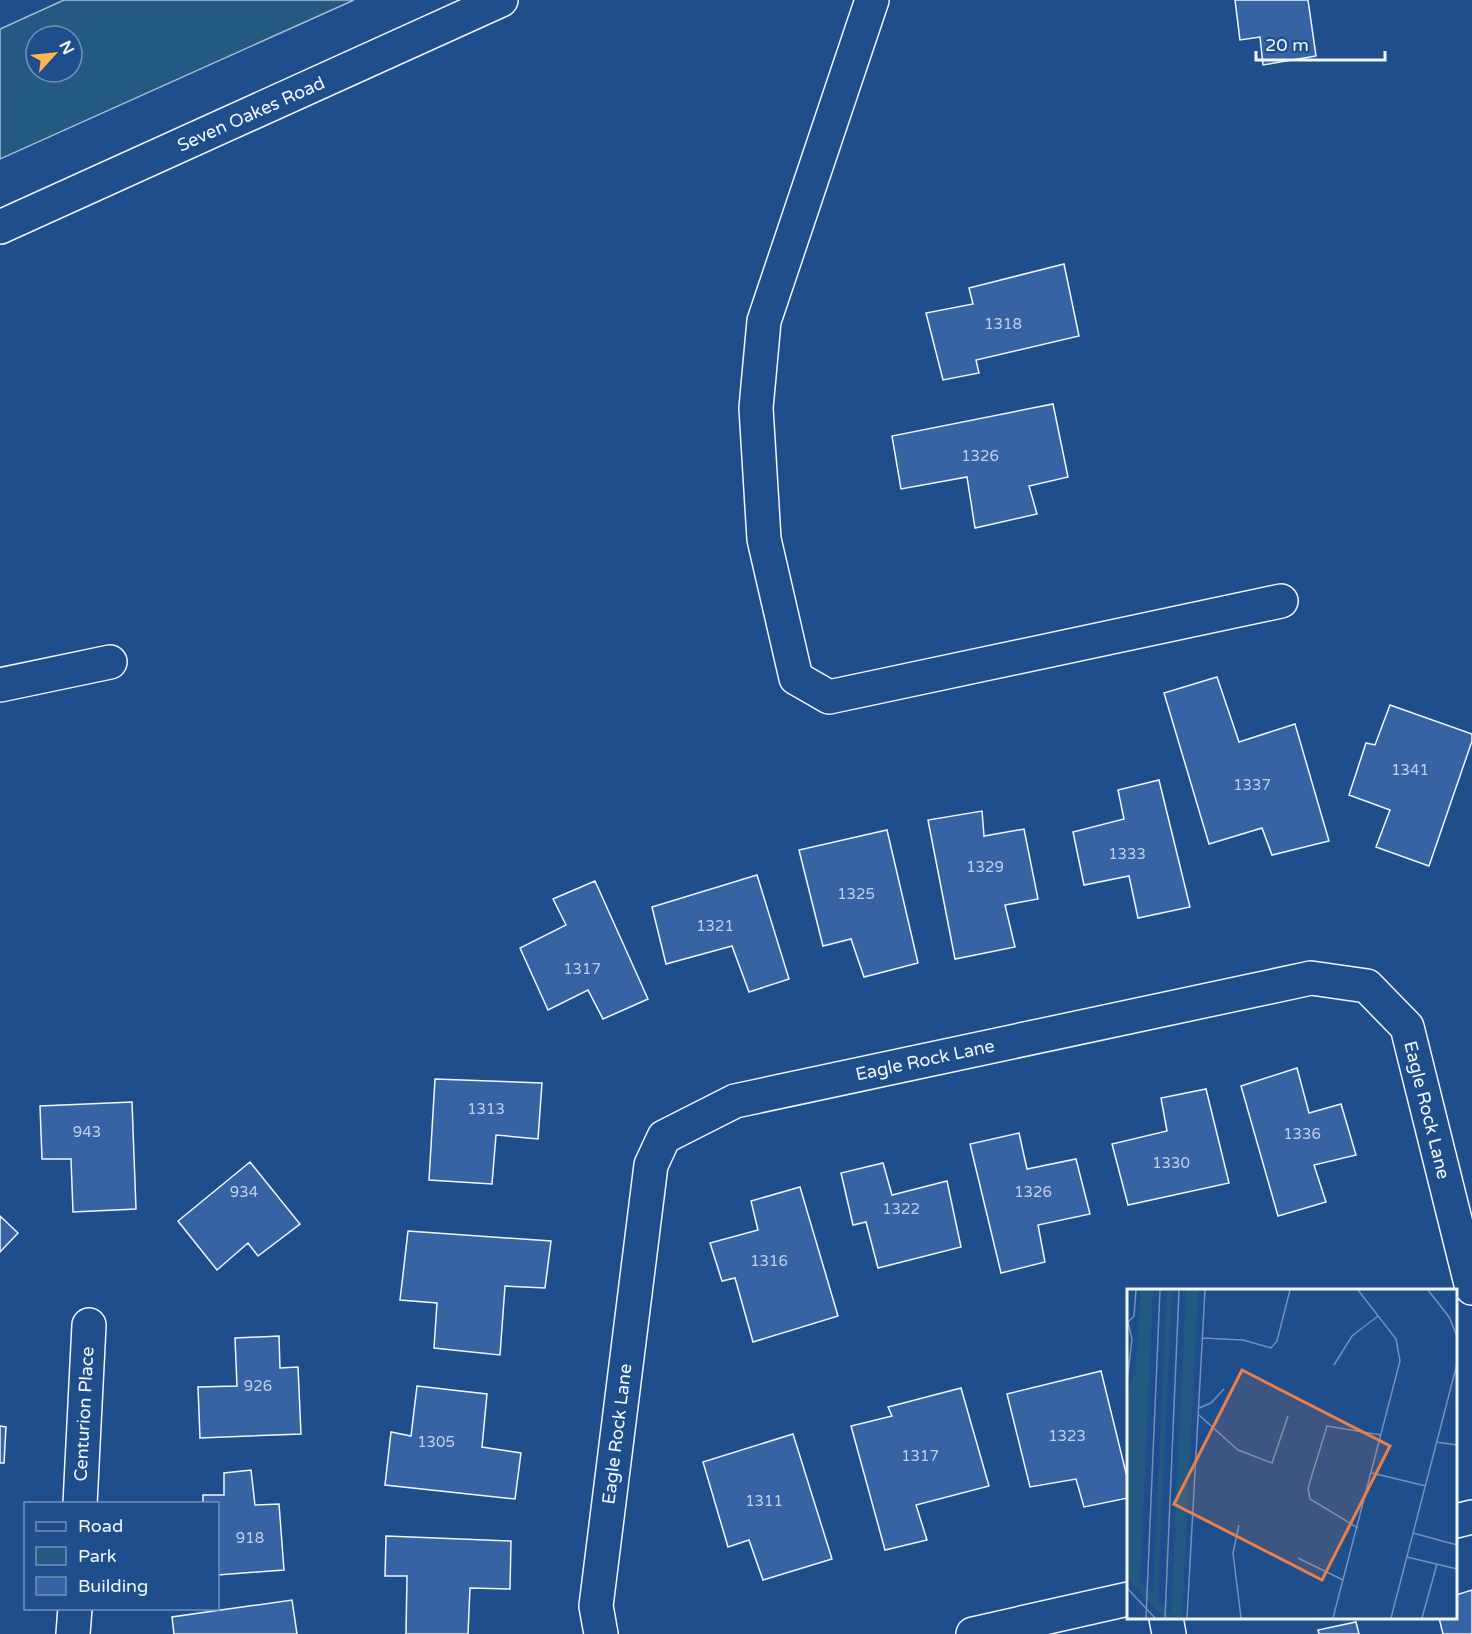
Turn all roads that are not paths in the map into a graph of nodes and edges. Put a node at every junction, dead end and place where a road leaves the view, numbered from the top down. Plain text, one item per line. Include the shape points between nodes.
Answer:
1 (501, 0) edge
2 (872, 0) edge
3 (0, 227) edge
4 (1281, 600) dead end
5 (110, 662) dead end
6 (0, 685) edge
7 (1472, 1288) edge
8 (89, 1325) dead end
9 (80, 1502) edge
10 (1472, 1517) edge
11 (1457, 1521) edge
12 (1127, 1599) edge
13 (75, 1610) edge
14 (1166, 1619) edge
15 (73, 1634) edge
16 (601, 1634) edge
17 (973, 1634) edge
18 (1169, 1634) edge

1 - 3 street, Seven Oakes Road
2 - 4 street via 764,321 756,408 764,539 795,678 829,697
5 - 6 street
7 - 16 street, Eagle Rock Lane via 1407,1027 1367,986 1311,978 735,1101 664,1137 651,1165 596,1606
8 - 9 street, Centurion Place
10 - 11 street
12 - 17 street
13 - 15 street
14 - 18 street

